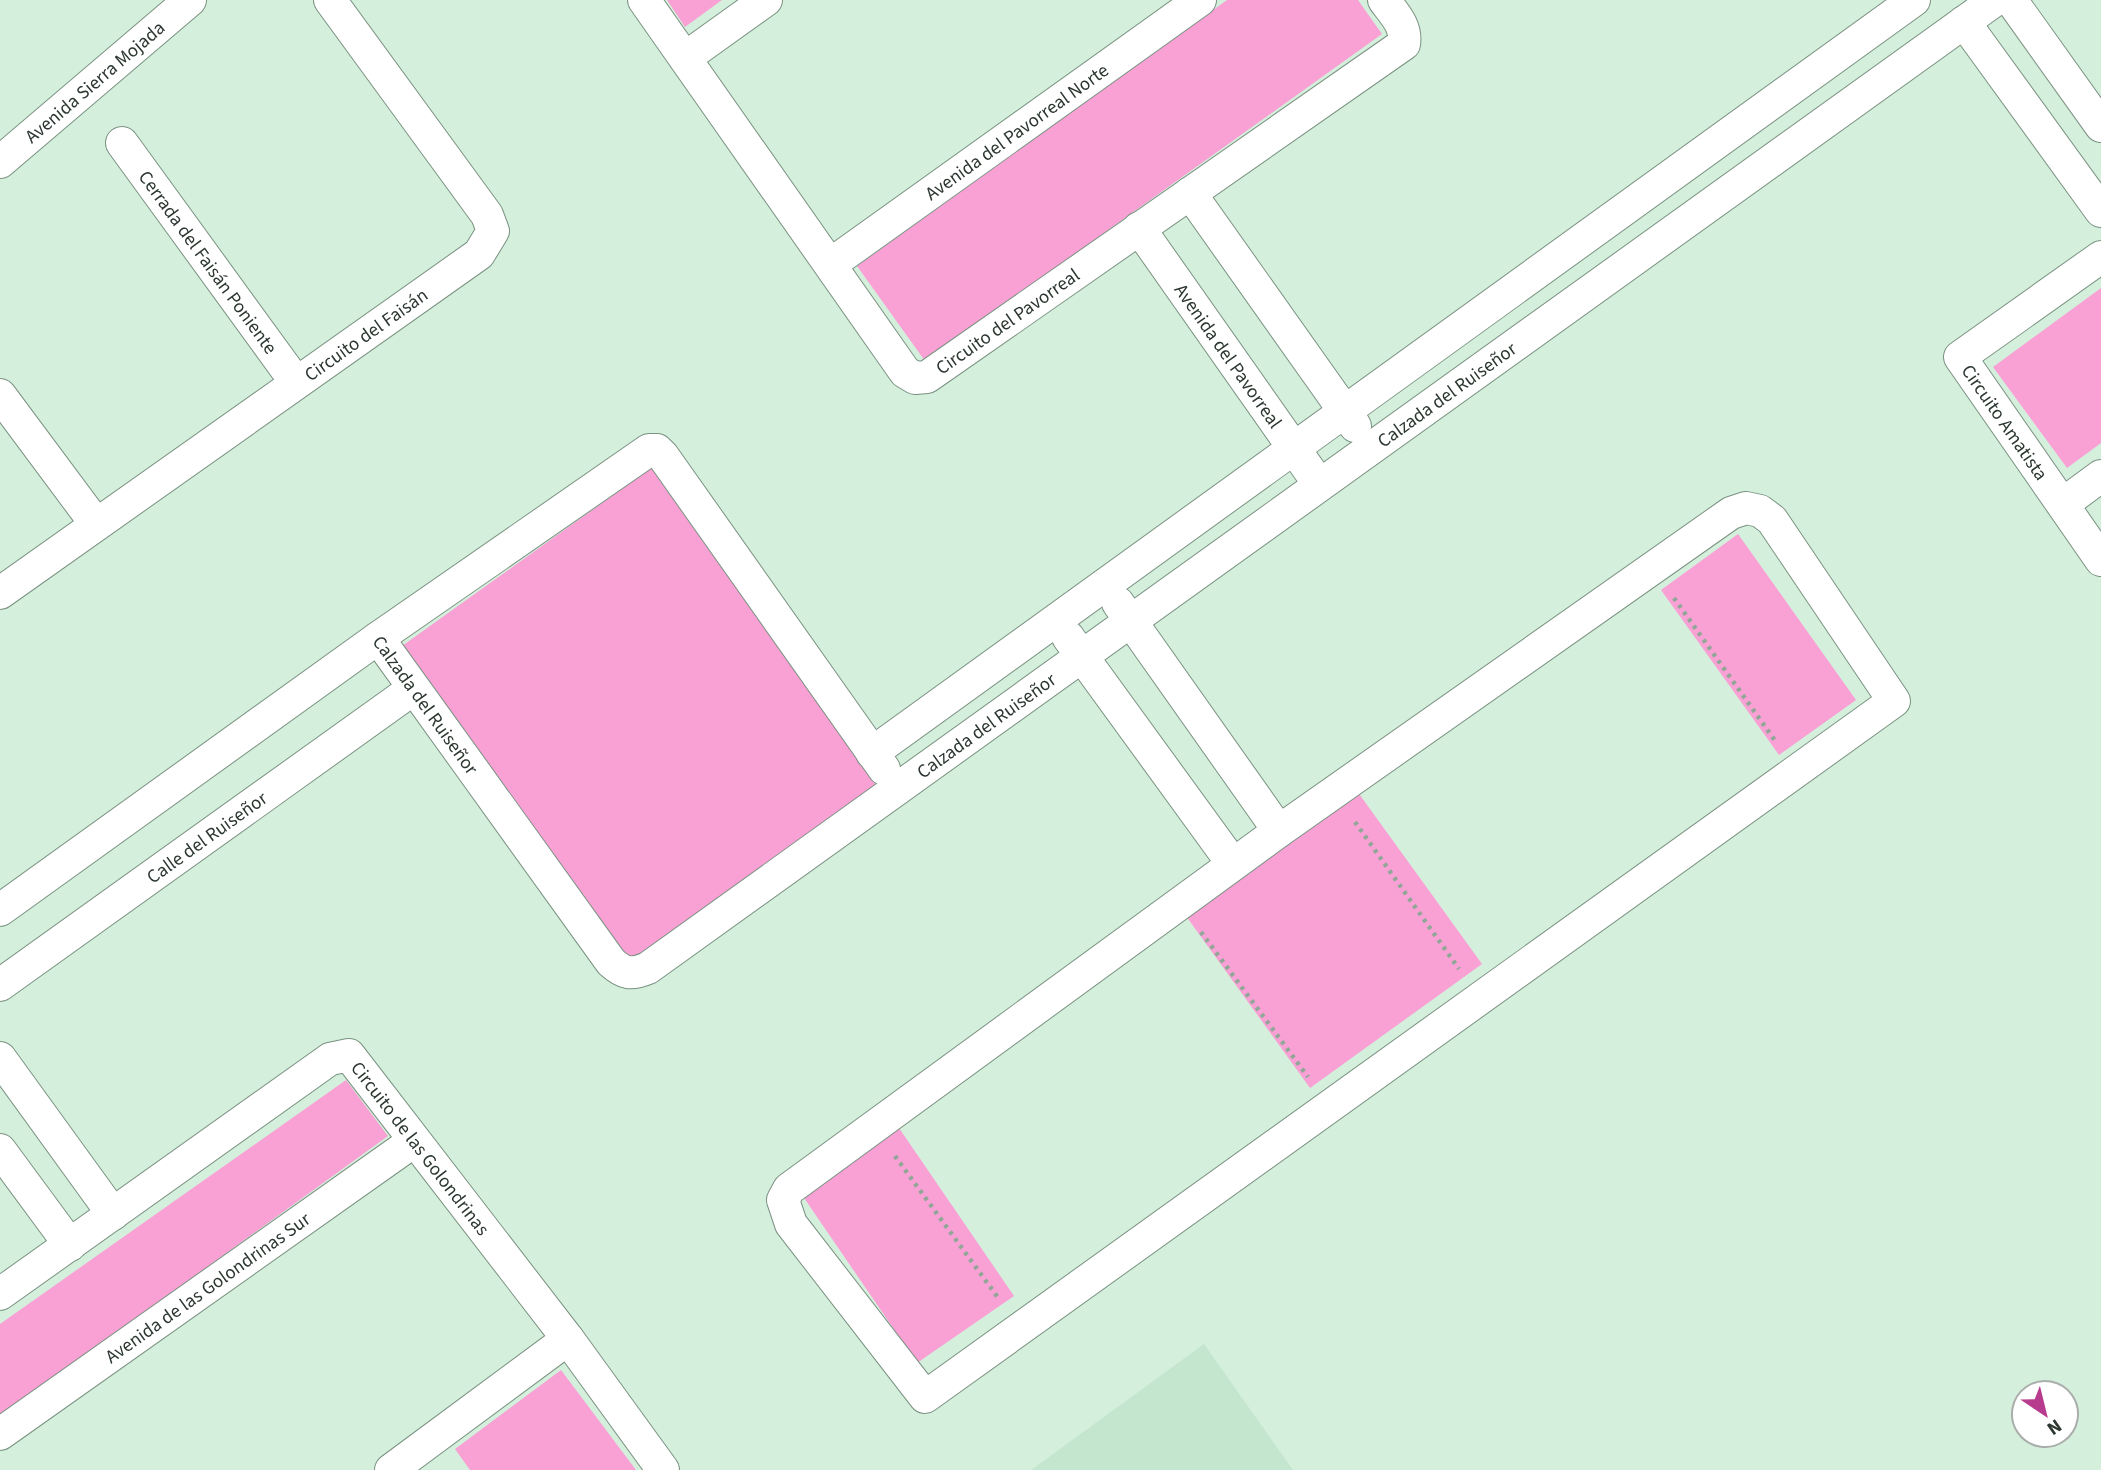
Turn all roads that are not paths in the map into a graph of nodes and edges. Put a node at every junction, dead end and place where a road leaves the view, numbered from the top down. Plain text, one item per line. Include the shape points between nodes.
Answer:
1 (190, 0) edge
2 (330, 0) edge
3 (644, 0) edge
4 (766, 0) edge
5 (1200, 0) edge
6 (1384, 0) edge
7 (1914, 0) edge
8 (1995, 0) edge
9 (2011, 0) edge
10 (1964, 22) junction
11 (685, 58) junction
12 (2101, 126) edge
13 (122, 143) dead end
14 (0, 162) edge
15 (1654, 187) junction
16 (1190, 192) junction
17 (2101, 211) edge
18 (1681, 225) junction
19 (1139, 228) junction
20 (2101, 257) edge
21 (831, 264) junction
22 (295, 382) junction
23 (0, 395) edge
24 (1344, 411) junction
25 (1370, 447) junction
26 (1293, 448) junction
27 (2101, 476) edge
28 (1319, 484) junction
29 (2063, 504) junction
30 (96, 524) junction
31 (2101, 559) edge
32 (1104, 584) junction
33 (0, 593) edge
34 (1054, 619) junction
35 (1130, 619) junction
36 (378, 638) junction
37 (1081, 655) junction
38 (413, 689) junction
39 (872, 752) junction
40 (899, 789) junction
41 (1279, 831) junction
42 (1233, 864) junction
43 (0, 910) edge
44 (0, 985) edge
45 (0, 1058) edge
46 (414, 1141) junction
47 (0, 1150) edge
48 (113, 1214) junction
49 (70, 1245) junction
50 (0, 1294) edge
51 (568, 1339) junction
52 (0, 1434) edge
53 (391, 1470) edge
54 (663, 1470) edge

1 - 14 street, Avenida Sierra Mojada
2 - 22 street, Circuito del Faisán via 487,215 492,231 479,254
3 - 11 street, Circuito del Pavorreal
4 - 11 street
5 - 21 street, Avenida del Pavorreal Norte
6 - 16 street, Circuito del Pavorreal via 1402,25 1404,44
7 - 15 street
8 - 10 street, Calzada del Ruiseñor
9 - 12 street
10 - 17 street
10 - 18 street, Calzada del Ruiseñor
11 - 21 street, Circuito del Pavorreal
13 - 22 street, Cerrada del Faisán Poniente
15 - 18 street
15 - 24 street
16 - 19 street, Circuito del Pavorreal
16 - 24 street
18 - 25 street, Calzada del Ruiseñor
19 - 21 street, Circuito del Pavorreal via 927,377 915,379 905,372
19 - 26 street, Avenida del Pavorreal
20 - 29 street, Circuito Amatista via 1959,357
22 - 30 street, Circuito del Faisán
23 - 30 street
24 - 25 street
24 - 26 street
25 - 28 street, Calzada del Ruiseñor
26 - 28 street, Avenida del Pavorreal
26 - 32 street
27 - 29 street
28 - 35 street, Calzada del Ruiseñor
29 - 31 street, Circuito Amatista
30 - 33 street, Circuito del Faisán
32 - 34 street
32 - 35 street
34 - 37 street
34 - 39 street
35 - 37 street, Calzada del Ruiseñor
35 - 41 street
36 - 38 street, Calzada del Ruiseñor
36 - 39 street, Calzada del Ruiseñor via 640,453 657,450
36 - 43 street
37 - 40 street, Calzada del Ruiseñor
37 - 42 street
38 - 40 street, Calzada del Ruiseñor via 611,962 623,972 634,974 648,968
38 - 44 street, Calle del Ruiseñor
39 - 40 street, Calzada del Ruiseñor
41 - 42 street
41 - 42 street via 1731,513 1746,508 1772,520 1895,701 925,1397 791,1224 783,1200 789,1189
45 - 48 street
46 - 48 street, Circuito de las Golondrinas via 356,1062 341,1055
46 - 51 street, Circuito de las Golondrinas
46 - 52 street, Avenida de las Golondrinas Sur
47 - 49 street
48 - 49 street, Circuito de las Golondrinas
49 - 50 street, Circuito de las Golondrinas
51 - 53 street
51 - 54 street, Circuito de las Golondrinas

